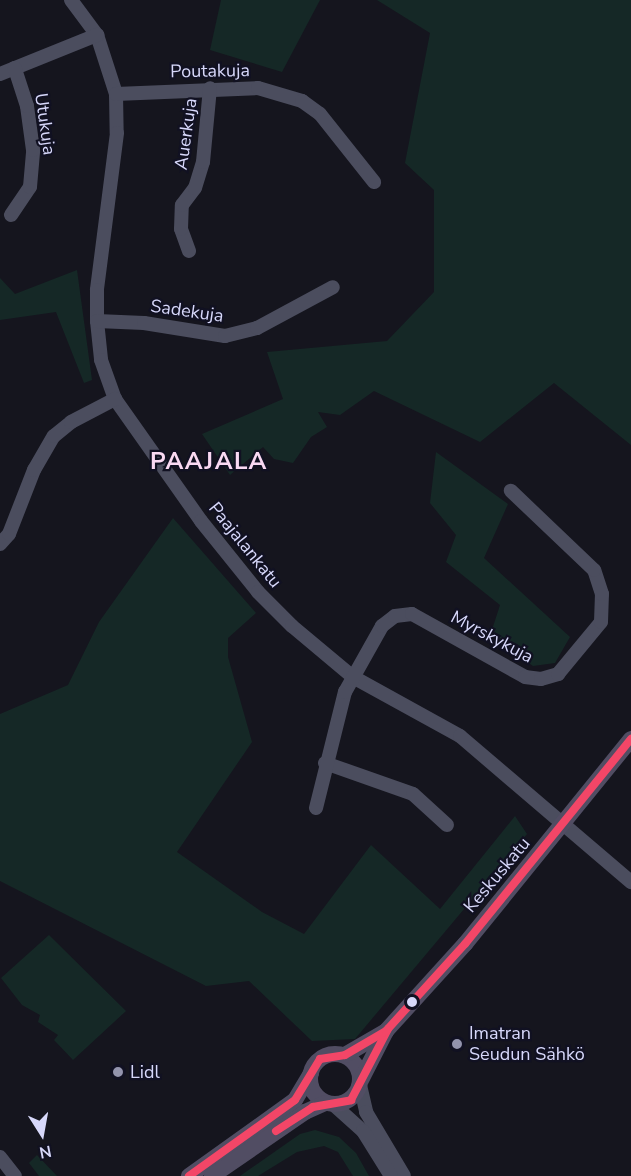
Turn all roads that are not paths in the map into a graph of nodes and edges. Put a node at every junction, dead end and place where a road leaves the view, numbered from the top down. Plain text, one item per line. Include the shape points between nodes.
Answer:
1 (71, 0) edge
2 (97, 35) junction
3 (15, 68) junction
4 (0, 74) edge
5 (210, 88) junction
6 (116, 94) junction
7 (374, 182) dead end
8 (11, 215) dead end
9 (189, 251) dead end
10 (333, 287) dead end
11 (97, 321) junction
12 (115, 399) junction
13 (511, 491) dead end
14 (0, 544) edge
15 (353, 677) junction
16 (631, 739) edge
17 (325, 763) junction
18 (316, 808) dead end
19 (447, 825) dead end
20 (564, 825) junction
21 (631, 882) edge
22 (386, 1031) junction
23 (345, 1056) junction
24 (310, 1073) junction
25 (361, 1082) junction
26 (329, 1104) junction
27 (0, 1157) edge
28 (15, 1176) edge
29 (189, 1176) edge
30 (212, 1176) edge
31 (391, 1176) edge
32 (404, 1176) edge

1 - 2 street, Paajalankatu
2 - 3 street
2 - 6 street, Paajalankatu
3 - 4 street
3 - 8 street, Utukuja via 27,106 33,150 30,187
5 - 6 street, Poutakuja
5 - 7 street, Poutakuja via 258,88 302,101 320,114
5 - 9 street, Auerkuja via 204,162 195,188 182,205 181,229
6 - 11 street, Paajalankatu via 117,133 97,290
10 - 11 street, Sadekuja via 257,328 225,336 144,323
11 - 12 street, Paajalankatu via 101,360
12 - 14 street via 70,422 54,436 34,470 9,534
12 - 15 street, Paajalankatu via 201,521 258,592
13 - 15 street, Myrskykuja via 594,570 602,594 601,622 580,652 558,674 541,679 525,677 412,614 395,616 382,626
15 - 17 street
15 - 20 street, Paajalankatu via 460,736
16 - 20 main road, Keskuskatu
17 - 18 street
17 - 19 street via 412,794
20 - 21 street, Paajalankatu
20 - 22 main road, Keskuskatu
22 - 23 main road, Keskuskatu
22 - 25 main road, Keskuskatu
23 - 24 main road via 320,1059
23 - 25 main road via 357,1065
24 - 26 main road via 313,1091
24 - 29 main road via 295,1100
25 - 26 main road via 351,1100
25 - 32 street via 366,1112
26 - 30 main road via 305,1112
26 - 31 street via 363,1131
27 - 28 street

